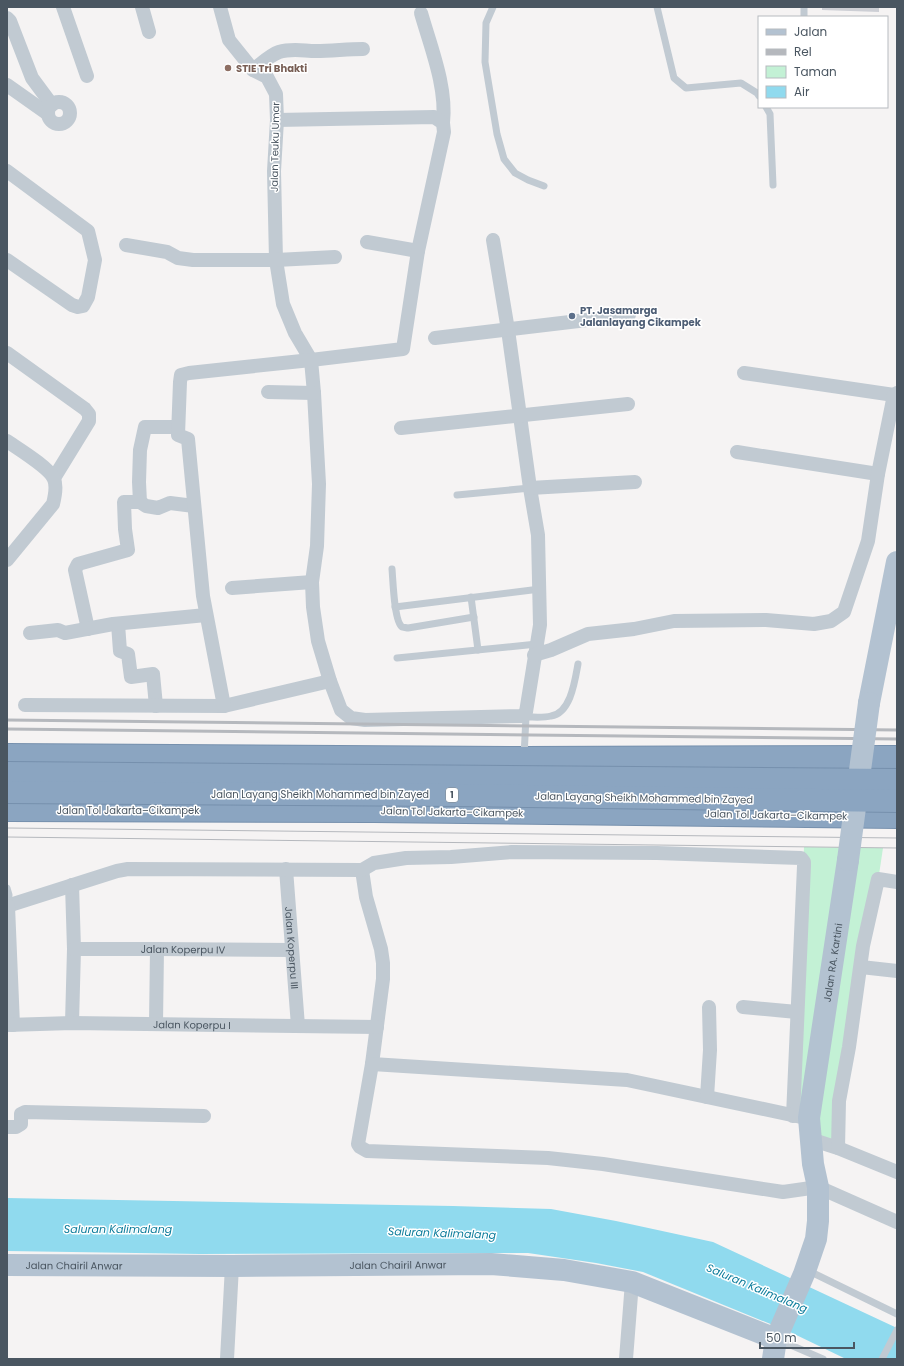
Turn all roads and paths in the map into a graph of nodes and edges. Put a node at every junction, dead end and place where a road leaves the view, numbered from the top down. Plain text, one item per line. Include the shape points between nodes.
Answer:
1 (63, 7) edge
2 (142, 7) edge
3 (220, 7) edge
4 (493, 7) edge
5 (657, 7) edge
6 (421, 13) dead end
7 (7, 18) edge
8 (149, 32) dead end
9 (363, 49) dead end
10 (253, 70) junction
11 (87, 76) dead end
12 (7, 85) edge
13 (758, 94) edge
14 (767, 108) edge
15 (276, 120) junction
16 (443, 123) junction
17 (7, 171) edge
18 (773, 185) dead end
19 (544, 186) dead end
20 (492, 240) dead end
21 (367, 242) dead end
22 (126, 245) dead end
23 (418, 251) junction
24 (335, 257) dead end
25 (7, 260) edge
26 (276, 260) junction
27 (629, 315) dead end
28 (508, 330) junction
29 (435, 338) dead end
30 (7, 353) edge
31 (311, 360) junction
32 (744, 373) dead end
33 (268, 392) dead end
34 (314, 393) junction
35 (896, 394) edge
36 (628, 404) dead end
37 (520, 415) junction
38 (178, 427) junction
39 (401, 428) dead end
40 (7, 441) edge
41 (737, 452) dead end
42 (878, 474) junction
43 (54, 478) junction
44 (635, 482) dead end
45 (530, 488) junction
46 (457, 495) dead end
47 (140, 502) junction
48 (194, 506) junction
49 (9, 552) edge
50 (897, 562) edge
51 (392, 569) dead end
52 (312, 582) junction
53 (232, 588) dead end
54 (540, 589) junction
55 (471, 598) junction
56 (395, 607) junction
57 (206, 615) junction
58 (474, 617) junction
59 (118, 624) junction
60 (88, 629) junction
61 (30, 633) dead end
62 (478, 650) junction
63 (536, 650) junction
64 (397, 658) dead end
65 (578, 664) dead end
66 (330, 681) junction
67 (25, 705) dead end
68 (156, 706) junction
69 (224, 706) junction
70 (525, 715) junction
71 (7, 755) edge
72 (897, 757) edge
73 (523, 758) junction
74 (7, 773) edge
75 (897, 780) edge
76 (7, 792) edge
77 (897, 801) edge
78 (7, 810) edge
79 (897, 817) edge
80 (286, 869) junction
81 (362, 870) junction
82 (897, 882) edge
83 (72, 885) junction
84 (7, 888) edge
85 (8, 906) edge
86 (74, 949) junction
87 (157, 949) junction
88 (292, 950) junction
89 (861, 967) junction
90 (897, 971) edge
91 (9, 974) edge
92 (709, 1007) dead end
93 (743, 1007) dead end
94 (797, 1012) junction
95 (72, 1023) junction
96 (156, 1024) junction
97 (10, 1025) edge
98 (298, 1026) junction
99 (378, 1027) junction
100 (372, 1064) junction
101 (707, 1097) junction
102 (204, 1116) dead end
103 (804, 1124) junction
104 (7, 1127) edge
105 (838, 1148) junction
106 (897, 1172) edge
107 (818, 1187) junction
108 (897, 1222) edge
109 (7, 1265) edge
110 (232, 1266) junction
111 (804, 1272) junction
112 (632, 1282) junction
113 (897, 1314) edge
114 (897, 1330) edge
115 (776, 1343) edge
116 (228, 1359) edge
117 (626, 1359) edge
118 (823, 1359) edge
119 (882, 1359) edge

1 - 11 street
2 - 8 street
3 - 10 street, Jalan Teuku Umar via 229,40
4 - 19 lane via 486,24 485,62 500,146 504,159 516,173
5 - 13 lane via 674,78 686,88 741,83
6 - 16 street via 441,85
7 - 12 street via 32,78 50,110
9 - 10 street via 285,50 278,52
10 - 15 street, Jalan Teuku Umar via 267,77 276,94
14 - 18 lane via 770,114
15 - 16 street via 434,118
15 - 26 street, Jalan Teuku Umar
16 - 23 street via 444,132
17 - 25 street via 88,231 95,260 88,297 83,306 72,305
20 - 28 street
21 - 23 street
22 - 26 street via 167,252 178,258 193,260
23 - 31 street via 403,349
24 - 26 street
26 - 31 street, Jalan Teuku Umar via 284,304 295,333
27 - 28 street
28 - 29 street
28 - 37 street
30 - 43 street via 86,409 89,414 89,421
31 - 34 street
31 - 38 street via 189,372 181,375
32 - 35 street
33 - 34 street
34 - 52 street via 319,484 318,546
35 - 42 street
36 - 37 street
37 - 39 street
37 - 45 street
38 - 47 street via 145,428 140,450
38 - 48 street via 178,435 188,439
40 - 43 street via 40,464
41 - 42 street
42 - 63 street via 868,541 844,612 831,621 814,624 766,620 674,621 588,634 550,650
43 - 49 street via 53,504
44 - 45 street
45 - 46 lane
45 - 54 street via 538,535
47 - 48 street via 158,508 170,503
47 - 60 street via 124,502 128,550 78,564 75,570
48 - 57 street
50 - 103 main road, Jalan RA. Kartini, bridge via 869,703 848,860
51 - 56 lane
52 - 53 street
52 - 66 street via 318,641
54 - 55 lane
54 - 63 street via 540,626
55 - 56 lane
55 - 58 lane
56 - 58 lane via 399,623 402,627 408,628
57 - 59 street
57 - 69 street
58 - 62 lane
59 - 60 street
59 - 68 street via 120,651 128,654 131,677 153,674
60 - 61 street via 65,633 58,630
62 - 63 lane
62 - 64 lane
63 - 70 street
65 - 70 lane via 572,691 564,709 552,716
66 - 69 street
66 - 70 street via 341,710 351,718 364,720
67 - 68 street
68 - 69 street
70 - 73 lane
71 - 73 highway
72 - 73 highway
74 - 75 highway, Jalan Layang Sheikh Mohammed bin Zayed / 1, bridge
76 - 77 highway, Jalan Layang Sheikh Mohammed bin Zayed / 1, bridge
78 - 79 highway, Jalan Tol Jakarta–Cikampek / 1
80 - 81 street
80 - 83 street via 128,869
80 - 88 street, Jalan Koperpu III
81 - 94 street via 374,863 406,858 512,852 657,853 800,858 804,866
81 - 99 street via 366,897 383,963
82 - 89 street via 878,879 863,946
83 - 85 street
83 - 86 street
84 - 85 lane
85 - 91 street
86 - 87 street, Jalan Koperpu IV
86 - 95 street
87 - 88 street, Jalan Koperpu IV
87 - 96 street
88 - 98 street, Jalan Koperpu III
89 - 90 street
89 - 105 street via 839,1101
91 - 97 street
92 - 101 street
93 - 94 street
94 - 103 street
95 - 96 street, Jalan Koperpu I
95 - 97 street, Jalan Koperpu I
96 - 98 street, Jalan Koperpu I
98 - 99 street, Jalan Koperpu I
99 - 100 street
100 - 101 street via 627,1080
100 - 107 street via 358,1144 367,1151 556,1158 783,1192
101 - 103 street
102 - 104 street via 25,1112 21,1114 20,1124 16,1127
103 - 105 street
103 - 107 main road, Jalan RA. Kartini
105 - 106 street
107 - 108 street
107 - 111 main road, Jalan RA. Kartini via 816,1240
109 - 110 main road, Jalan Chairil Anwar
110 - 112 main road, Jalan Chairil Anwar via 491,1264 564,1270
110 - 116 street
111 - 113 lane
111 - 115 main road, Jalan RA. Kartini
112 - 115 main road, Jalan Chairil Anwar
112 - 117 street
114 - 119 lane
115 - 118 lane

